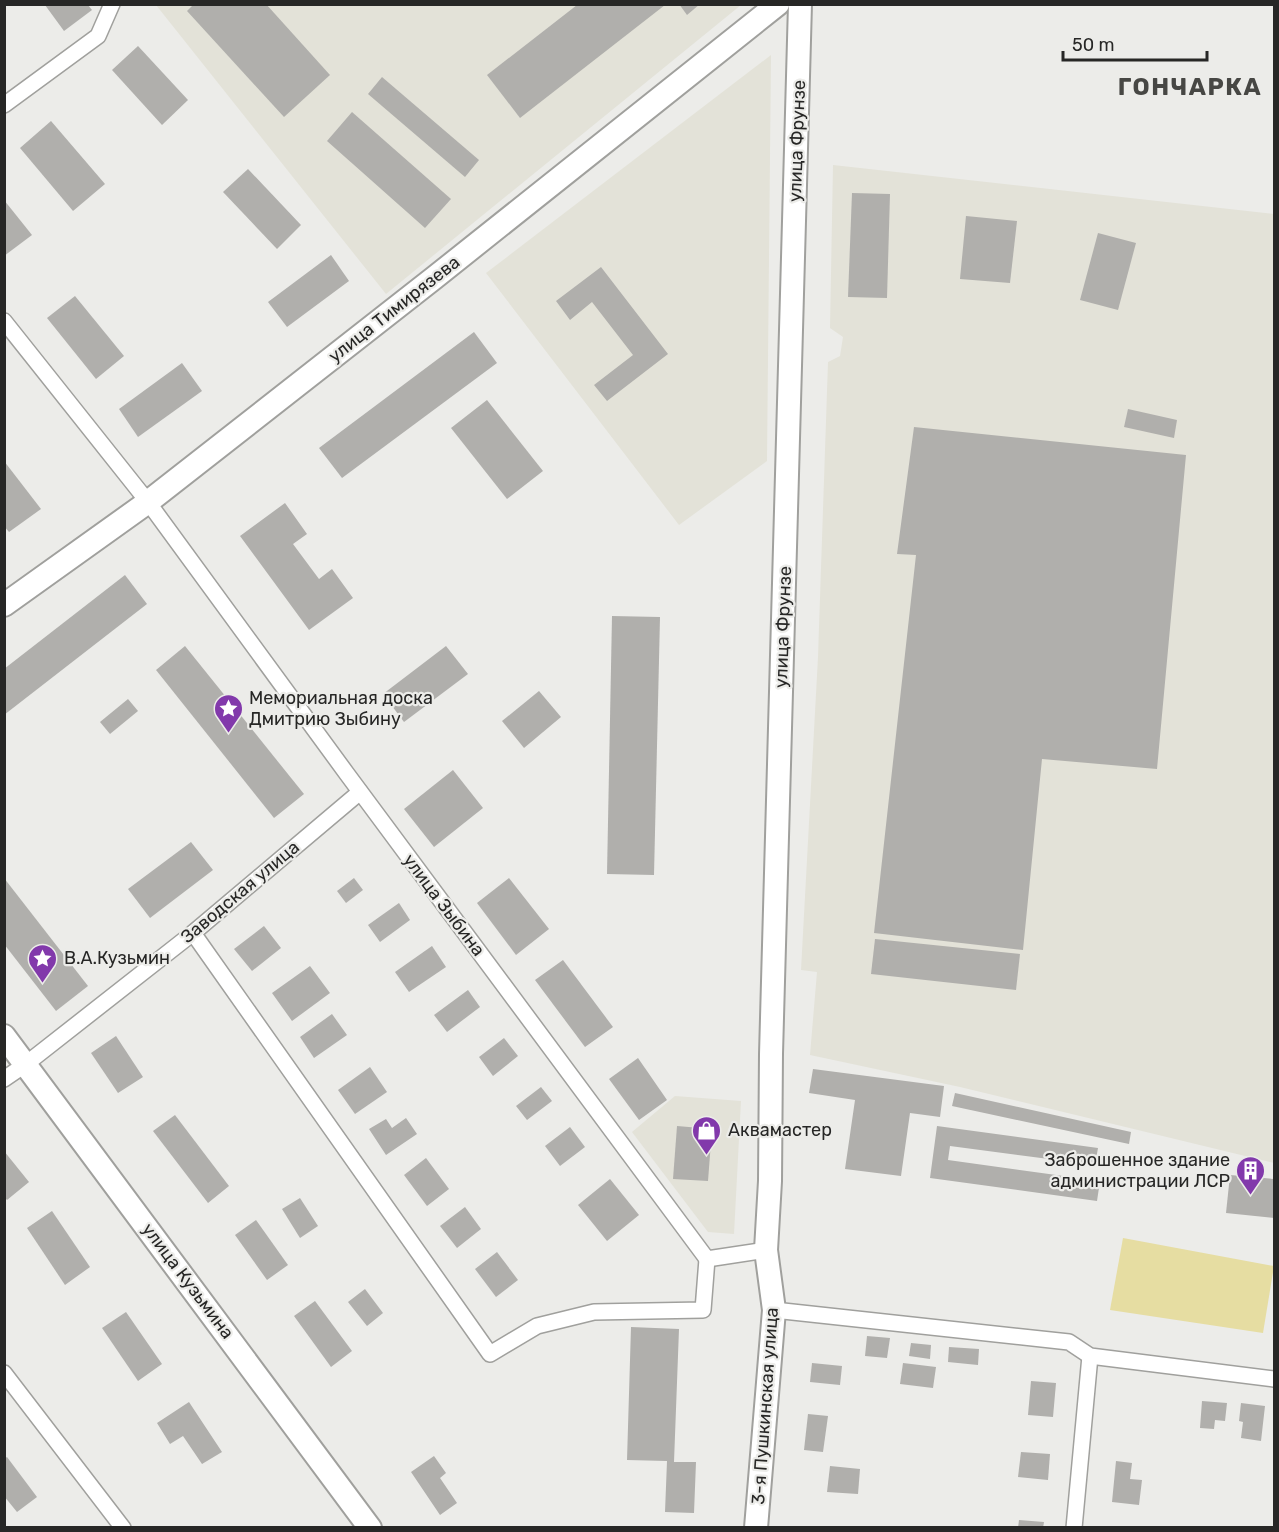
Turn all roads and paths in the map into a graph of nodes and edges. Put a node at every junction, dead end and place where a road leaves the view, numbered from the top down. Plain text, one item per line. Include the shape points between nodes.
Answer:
1 (112, 4) edge
2 (778, 4) edge
3 (800, 4) edge
4 (4, 105) edge
5 (4, 321) edge
6 (148, 502) junction
7 (4, 605) edge
8 (360, 792) junction
9 (193, 933) junction
10 (4, 1036) edge
11 (26, 1064) junction
12 (4, 1079) edge
13 (766, 1250) junction
14 (707, 1258) junction
15 (774, 1310) junction
16 (1090, 1356) junction
17 (4, 1373) edge
18 (1275, 1378) edge
19 (123, 1527) edge
20 (370, 1527) edge
21 (756, 1527) edge
22 (1074, 1527) edge

1 - 4 street via 98,36
2 - 6 street, улица Тимирязева
3 - 13 street, улица Фрунзе
5 - 6 street, улица Зыбина
6 - 7 street, улица Тимирязева
6 - 8 street, улица Зыбина
8 - 9 street, Заводская улица
8 - 14 street, улица Зыбина
9 - 11 street, Заводская улица
9 - 14 street via 490,1353 537,1326 594,1311 703,1310
10 - 11 street, улица Кузьмина
11 - 12 street, Заводская улица
11 - 20 street, улица Кузьмина
13 - 14 street
13 - 15 street, 3-я Пушкинская улица
15 - 16 street via 1069,1342
15 - 21 street, 3-я Пушкинская улица
16 - 18 street
16 - 22 street
17 - 19 street

